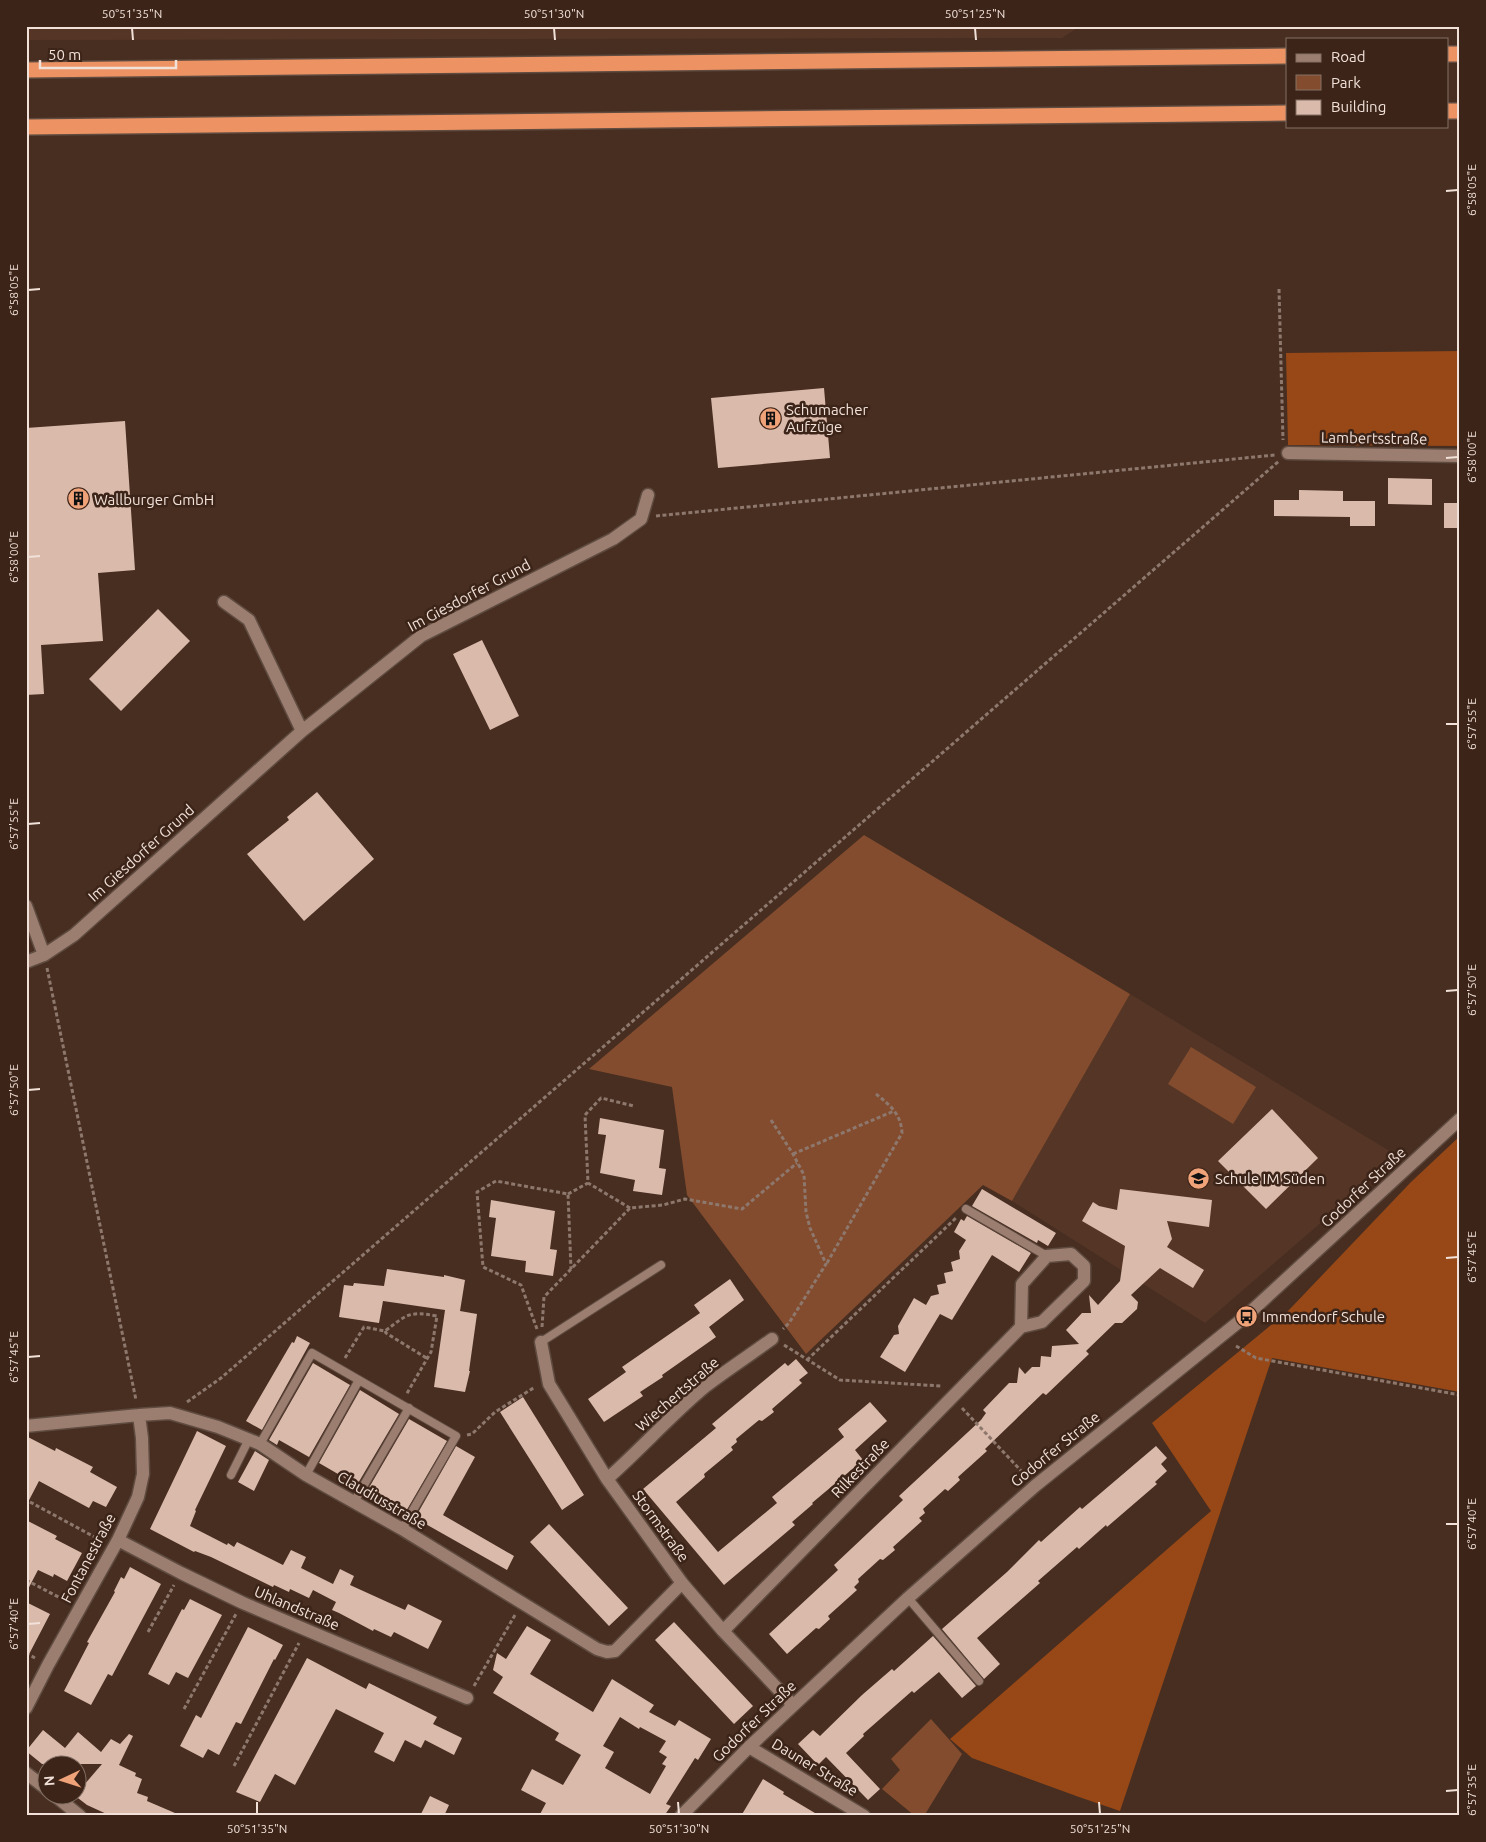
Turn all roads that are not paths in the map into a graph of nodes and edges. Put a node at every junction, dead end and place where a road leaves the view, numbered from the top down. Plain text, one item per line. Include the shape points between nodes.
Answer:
1 (1286, 56) edge
2 (26, 70) edge
3 (1286, 113) edge
4 (26, 127) edge
5 (1288, 454) road end
6 (1460, 456) edge
7 (648, 495) dead end
8 (224, 602) dead end
9 (302, 731) junction
10 (26, 906) edge
11 (44, 955) junction
12 (26, 962) edge
13 (1460, 1119) edge
14 (966, 1209) road end
15 (1047, 1256) junction
16 (661, 1265) dead end
17 (1021, 1327) junction
18 (773, 1339) road end
19 (541, 1342) joint
20 (359, 1380) junction
21 (409, 1408) junction
22 (139, 1415) junction
23 (26, 1426) edge
24 (254, 1442) junction
25 (231, 1475) dead end
26 (306, 1475) junction
27 (607, 1478) junction
28 (354, 1502) junction
29 (402, 1529) junction
30 (116, 1543) junction
31 (682, 1583) junction
32 (908, 1598) junction
33 (723, 1631) junction
34 (979, 1681) dead end
35 (467, 1698) road end
36 (793, 1705) junction
37 (26, 1708) edge
38 (749, 1747) junction
39 (26, 1773) edge
40 (38, 1782) edge
41 (65, 1804) edge
42 (80, 1816) edge
43 (681, 1816) edge
44 (864, 1816) edge

1 - 2 highway
3 - 4 highway
5 - 6 street, Lambertsstraße
7 - 9 street, Im Giesdorfer Grund via 641,519 613,539 421,636
8 - 9 street via 249,620
9 - 11 street, Im Giesdorfer Grund via 74,935
10 - 11 street
11 - 12 street, Im Giesdorfer Grund
13 - 32 street, Godorfer Straße via 1246,1316 1035,1486
14 - 15 lane
15 - 17 street via 1022,1284
15 - 17 street, Rilkestraße via 1071,1254 1084,1266 1084,1281 1042,1322
16 - 19 lane
17 - 33 street, Rilkestraße
18 - 27 street, Wiechertstraße via 707,1386
19 - 27 street, Stormstraße via 549,1384
20 - 21 lane
20 - 24 lane via 312,1353
20 - 26 lane
21 - 28 lane
21 - 29 lane via 456,1436
22 - 23 street, Claudiusstraße
22 - 24 street, Claudiusstraße via 170,1413
22 - 30 street, Fontanestraße via 143,1474 138,1497
24 - 25 lane
24 - 26 street, Claudiusstraße
26 - 28 street, Claudiusstraße
27 - 31 street, Stormstraße
28 - 29 street, Claudiusstraße
29 - 31 street, Claudiusstraße via 596,1649 607,1652 615,1651
30 - 35 street, Uhlandstraße via 306,1630
30 - 37 street, Fontanestraße
31 - 33 street, Stormstraße
32 - 34 lane
32 - 36 street, Godorfer Straße
33 - 36 street, Stormstraße
36 - 38 street, Godorfer Straße
38 - 43 street, Godorfer Straße
38 - 44 street, Dauner Straße
39 - 40 street
41 - 42 street

